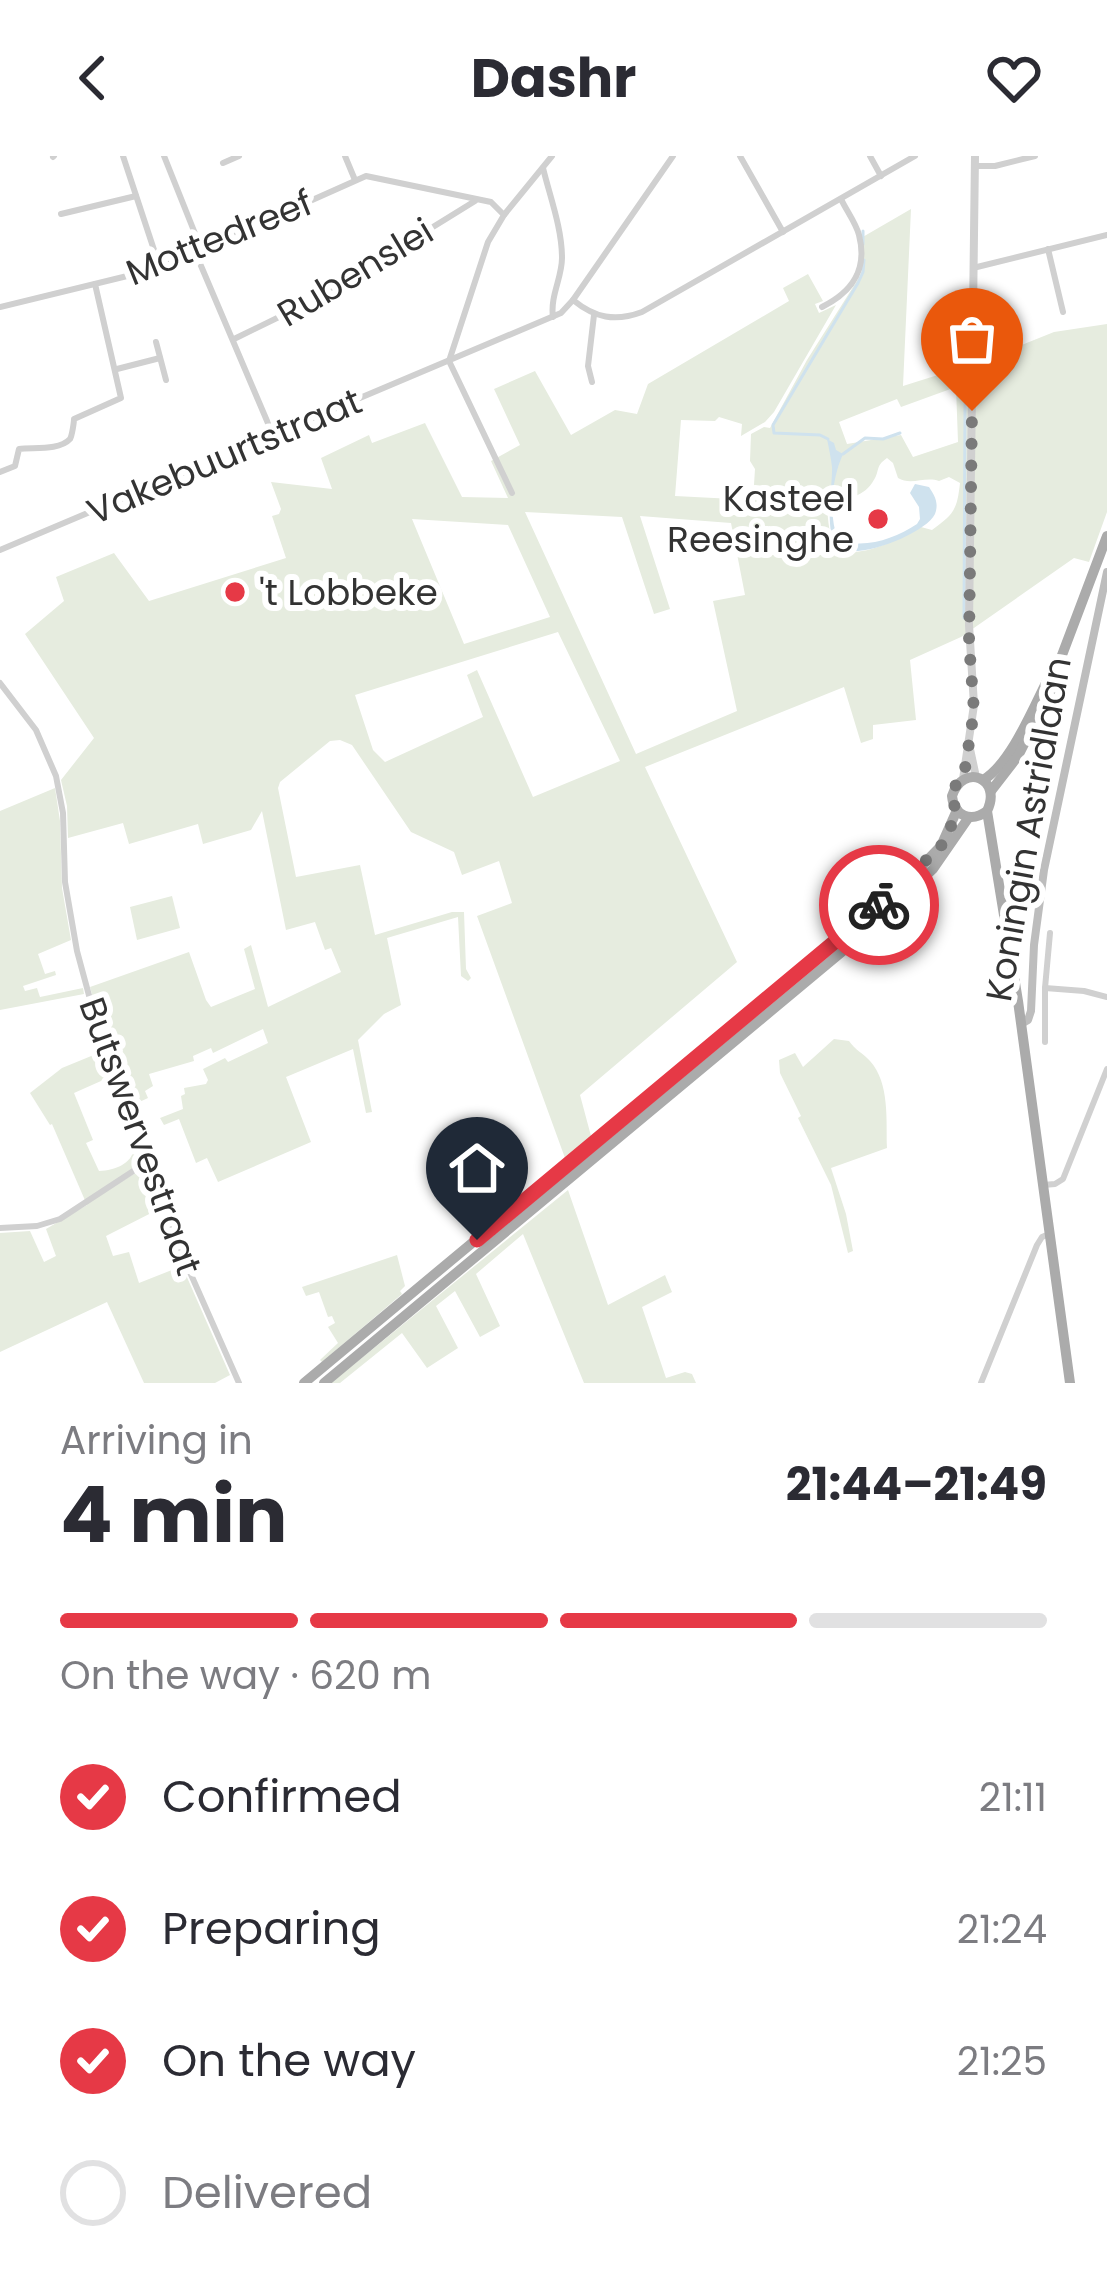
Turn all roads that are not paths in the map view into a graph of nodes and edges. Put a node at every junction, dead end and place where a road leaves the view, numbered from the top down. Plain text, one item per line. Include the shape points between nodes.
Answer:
1 (123, 156) edge
2 (164, 156) edge
3 (239, 156) edge
4 (345, 156) edge
5 (552, 156) edge
6 (673, 156) edge
7 (740, 156) edge
8 (870, 156) edge
9 (915, 156) edge
10 (1035, 156) edge
11 (975, 161) edge
12 (223, 163) dead end
13 (543, 167) junction
14 (881, 176) junction
15 (356, 181) junction
16 (136, 196) junction
17 (841, 199) junction
18 (475, 200) junction
19 (61, 214) dead end
20 (504, 214) junction
21 (783, 232) junction
22 (1107, 235) edge
23 (1048, 249) junction
24 (199, 252) junction
25 (160, 268) junction
26 (974, 268) junction
27 (95, 284) junction
28 (573, 300) junction
29 (0, 307) edge
30 (822, 307) dead end
31 (1063, 312) dead end
32 (594, 315) junction
33 (554, 317) junction
34 (234, 339) junction
35 (156, 342) dead end
36 (160, 358) junction
37 (449, 361) junction
38 (116, 369) junction
39 (166, 380) dead end
40 (593, 381) dead end
41 (273, 436) junction
42 (0, 472) edge
43 (512, 493) dead end
44 (1107, 536) edge
45 (0, 550) edge
46 (1107, 572) edge
47 (1056, 671) junction
48 (0, 683) edge
49 (974, 778) junction
50 (992, 791) junction
51 (957, 811) junction
52 (978, 815) junction
53 (1050, 933) dead end
54 (1045, 988) junction
55 (1107, 998) edge
56 (1022, 1024) junction
57 (1045, 1042) dead end
58 (1107, 1069) edge
59 (147, 1162) junction
60 (1042, 1185) junction
61 (0, 1228) edge
62 (1049, 1234) junction
63 (239, 1383) edge
64 (304, 1383) edge
65 (324, 1383) edge
66 (981, 1383) edge
67 (1070, 1383) edge

1 - 16 street
2 - 24 street
3 - 12 street
4 - 15 street
5 - 13 street
6 - 28 street, Vakebuurtstraat
7 - 21 street
8 - 14 street
9 - 14 street
10 - 11 street via 995,166
11 - 26 street
13 - 20 street
13 - 33 street via 561,243
14 - 17 street
15 - 18 street, Mottedreef via 366,176
15 - 24 street, Mottedreef
16 - 19 street
16 - 25 street
17 - 21 street
17 - 30 street via 859,235 860,269 845,296
18 - 20 street
18 - 34 street, Rubenslei via 319,298
20 - 37 street
21 - 32 street via 642,312
22 - 23 street
23 - 26 street
23 - 31 street
24 - 25 street, Mottedreef
24 - 34 street
25 - 27 street, Mottedreef
26 - 49 street
27 - 29 street, Mottedreef
27 - 38 street
28 - 32 street
28 - 33 street, Vakebuurtstraat
32 - 40 street
33 - 37 street, Vakebuurtstraat
34 - 41 street
35 - 36 street
36 - 38 street
36 - 39 street
37 - 41 street, Vakebuurtstraat
37 - 43 street
38 - 42 street via 121,398 74,419 69,439 19,449 15,466
41 - 45 street, Vakebuurtstraat
44 - 47 main road, Koningin Astridlaan
46 - 56 main road, Koningin Astridlaan via 1044,870 1031,1011
47 - 49 main road, Koningin Astridlaan via 994,772
47 - 50 main road, Koningin Astridlaan via 1018,756
48 - 59 street, Butswervestraat via 56,776 77,951 107,1062
49 - 50 main road
49 - 51 main road via 952,790
50 - 52 main road
51 - 52 main road
51 - 64 main road via 941,846 909,878
52 - 56 main road via 994,844
52 - 65 main road via 963,822 943,858 879,921
53 - 54 street
54 - 55 street
54 - 57 street
56 - 60 main road
58 - 60 street via 1063,1179
59 - 61 street via 60,1219
59 - 63 street, Butswervestraat
60 - 62 main road
62 - 66 street via 1037,1245
62 - 67 main road

